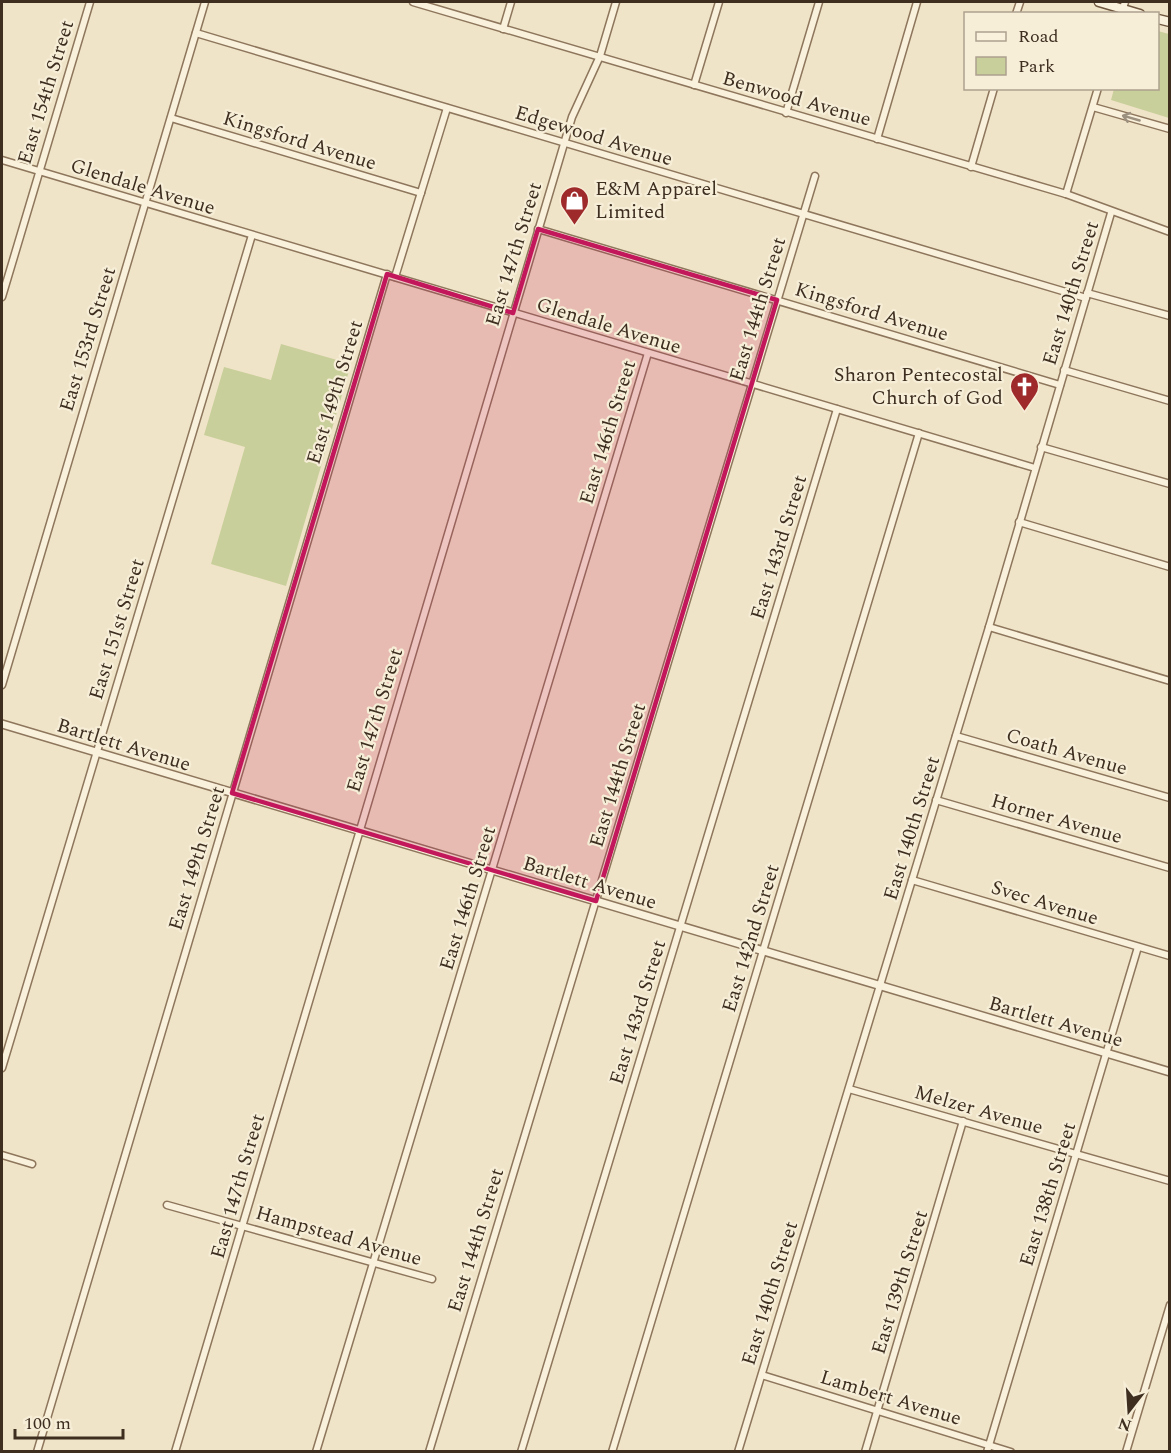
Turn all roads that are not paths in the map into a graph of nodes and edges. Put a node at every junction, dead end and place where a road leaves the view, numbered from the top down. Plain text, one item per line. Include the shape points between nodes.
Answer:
1 (90, 2) edge
2 (205, 2) edge
3 (414, 2) edge
4 (511, 2) edge
5 (616, 2) edge
6 (719, 2) edge
7 (819, 2) edge
8 (917, 2) edge
9 (1099, 2) edge
10 (1123, 8) edge
11 (503, 29) junction
12 (196, 33) junction
13 (600, 56) junction
14 (694, 85) junction
15 (993, 90) edge
16 (1097, 90) edge
17 (1092, 107) junction
18 (447, 108) junction
19 (786, 113) junction
20 (171, 118) junction
21 (1170, 129) edge
22 (877, 139) junction
23 (564, 143) junction
24 (2, 160) edge
25 (971, 167) junction
26 (38, 172) junction
27 (815, 176) dead end
28 (421, 193) junction
29 (1066, 194) junction
30 (145, 203) junction
31 (1111, 213) junction
32 (803, 214) junction
33 (538, 229) junction
34 (1170, 232) edge
35 (252, 235) junction
36 (387, 274) junction
37 (395, 277) junction
38 (1087, 296) junction
39 (2, 297) edge
40 (777, 300) junction
41 (513, 313) junction
42 (1170, 316) edge
43 (648, 353) junction
44 (1064, 370) junction
45 (752, 385) junction
46 (1060, 385) junction
47 (1170, 400) edge
48 (837, 409) junction
49 (919, 434) junction
50 (1041, 447) junction
51 (1035, 468) junction
52 (1170, 484) edge
53 (1019, 522) junction
54 (1170, 567) edge
55 (989, 627) junction
56 (1170, 681) edge
57 (2, 686) edge
58 (2, 724) edge
59 (956, 736) junction
60 (96, 753) junction
61 (232, 793) junction
62 (1170, 798) edge
63 (936, 800) junction
64 (358, 831) junction
65 (1170, 868) edge
66 (492, 870) junction
67 (912, 880) junction
68 (596, 901) junction
69 (680, 927) junction
70 (1138, 947) junction
71 (763, 952) junction
72 (1170, 957) edge
73 (880, 987) junction
74 (1106, 1053) junction
75 (2, 1068) edge
76 (1170, 1072) edge
77 (849, 1089) junction
78 (963, 1122) junction
79 (1076, 1154) junction
80 (2, 1155) edge
81 (32, 1164) dead end
82 (1170, 1181) edge
83 (167, 1205) dead end
84 (243, 1224) junction
85 (373, 1262) junction
86 (432, 1280) dead end
87 (1170, 1305) edge
88 (762, 1375) junction
89 (878, 1411) junction
90 (988, 1448) edge
91 (37, 1452) edge
92 (175, 1452) edge
93 (316, 1452) edge
94 (429, 1452) edge
95 (521, 1452) edge
96 (612, 1452) edge
97 (738, 1452) edge
98 (865, 1452) edge
99 (1011, 1452) edge
100 (1126, 1452) edge

1 - 26 street, East 154th Street
2 - 12 street, East 153rd Street
3 - 11 street, Benwood Avenue
4 - 11 street
5 - 13 street, East 147th Street
6 - 14 street
7 - 19 street
8 - 22 street
9 - 10 main road
11 - 13 street, Benwood Avenue
12 - 18 street, Edgewood Avenue
12 - 20 street, East 153rd Street
13 - 14 street, Benwood Avenue
13 - 23 street, East 147th Street
14 - 19 street, Benwood Avenue
15 - 25 street
16 - 17 street
21 -> 17 street
17 - 29 street
18 - 23 street, Edgewood Avenue
18 - 28 street
19 - 22 street, Benwood Avenue
20 - 28 street, Kingsford Avenue
20 - 30 street, East 153rd Street
22 - 25 street, Benwood Avenue
23 - 32 street, Edgewood Avenue
23 - 33 street, East 147th Street
24 - 26 street, Glendale Avenue
25 - 29 street, Benwood Avenue
26 - 30 street, Glendale Avenue
26 - 39 street, East 154th Street
27 - 32 street, East 144th Street
28 - 37 street
29 - 31 street, Benwood Avenue
30 - 35 street, Glendale Avenue
30 - 57 street, East 153rd Street
31 - 34 street, Benwood Avenue
31 - 38 street, East 140th Street
32 - 38 street, Edgewood Avenue
32 - 40 street, East 144th Street
33 - 40 street, Kingsford Avenue
33 - 41 street, East 147th Street
35 - 36 street, Glendale Avenue
35 - 60 street, East 151st Street
36 - 37 street, Glendale Avenue
36 - 61 street, East 149th Street
37 - 41 street, Glendale Avenue
38 - 42 street, Edgewood Avenue
38 - 44 street, East 140th Street
40 - 45 street, East 144th Street
40 - 46 street, Kingsford Avenue
41 - 43 street, Glendale Avenue
41 - 64 street, East 147th Street
43 - 45 street, Glendale Avenue
43 - 66 street, East 146th Street
44 - 46 street, East 140th Street
44 - 47 street
45 - 48 street, Glendale Avenue
45 - 68 street, East 144th Street
46 - 50 street, East 140th Street
48 - 49 street, Glendale Avenue
48 - 69 street, East 143rd Street
49 - 51 street, Glendale Avenue
49 - 71 street, East 142nd Street
50 - 51 street, East 140th Street
50 - 52 street
51 - 53 street, East 140th Street
53 - 54 street
53 - 55 street, East 140th Street
55 - 56 street
55 - 59 street, East 140th Street
58 - 60 street, Bartlett Avenue
59 - 62 street, Coath Avenue
59 - 63 street, East 140th Street
60 - 61 street, Bartlett Avenue
60 - 75 street, East 151st Street
61 - 64 street, Bartlett Avenue
61 - 91 street, East 149th Street
63 - 65 street, Horner Avenue
63 - 67 street, East 140th Street
64 - 66 street, Bartlett Avenue
64 - 84 street, East 147th Street
66 - 68 street, Bartlett Avenue
66 - 85 street, East 146th Street
67 - 70 street, Svec Avenue
67 - 73 street, East 140th Street
68 - 69 street, Bartlett Avenue
68 - 94 street, East 144th Street
69 - 71 street, Bartlett Avenue
69 - 95 street, East 143rd Street
70 - 72 street, Svec Avenue
70 - 74 street, East 138th Street
71 - 73 street, Bartlett Avenue
71 - 96 street, East 142nd Street
73 - 74 street, Bartlett Avenue
73 - 77 street, East 140th Street
74 - 76 street, Bartlett Avenue
74 - 79 street, East 138th Street
77 - 78 street, Melzer Avenue
77 - 88 street, East 140th Street
78 - 79 street, Melzer Avenue
78 - 89 street, East 139th Street
79 - 82 street, Melzer Avenue
79 - 90 street, East 138th Street
80 - 81 street
83 - 84 street, Hampstead Avenue
84 - 85 street, Hampstead Avenue
84 - 92 street, East 147th Street
85 - 86 street, Hampstead Avenue
85 - 93 street, East 146th Street
87 - 100 street
88 - 89 street, Lambert Avenue
88 - 97 street, East 140th Street
89 - 90 street, Lambert Avenue
89 - 98 street, East 139th Street
90 - 99 street, Lambert Avenue

